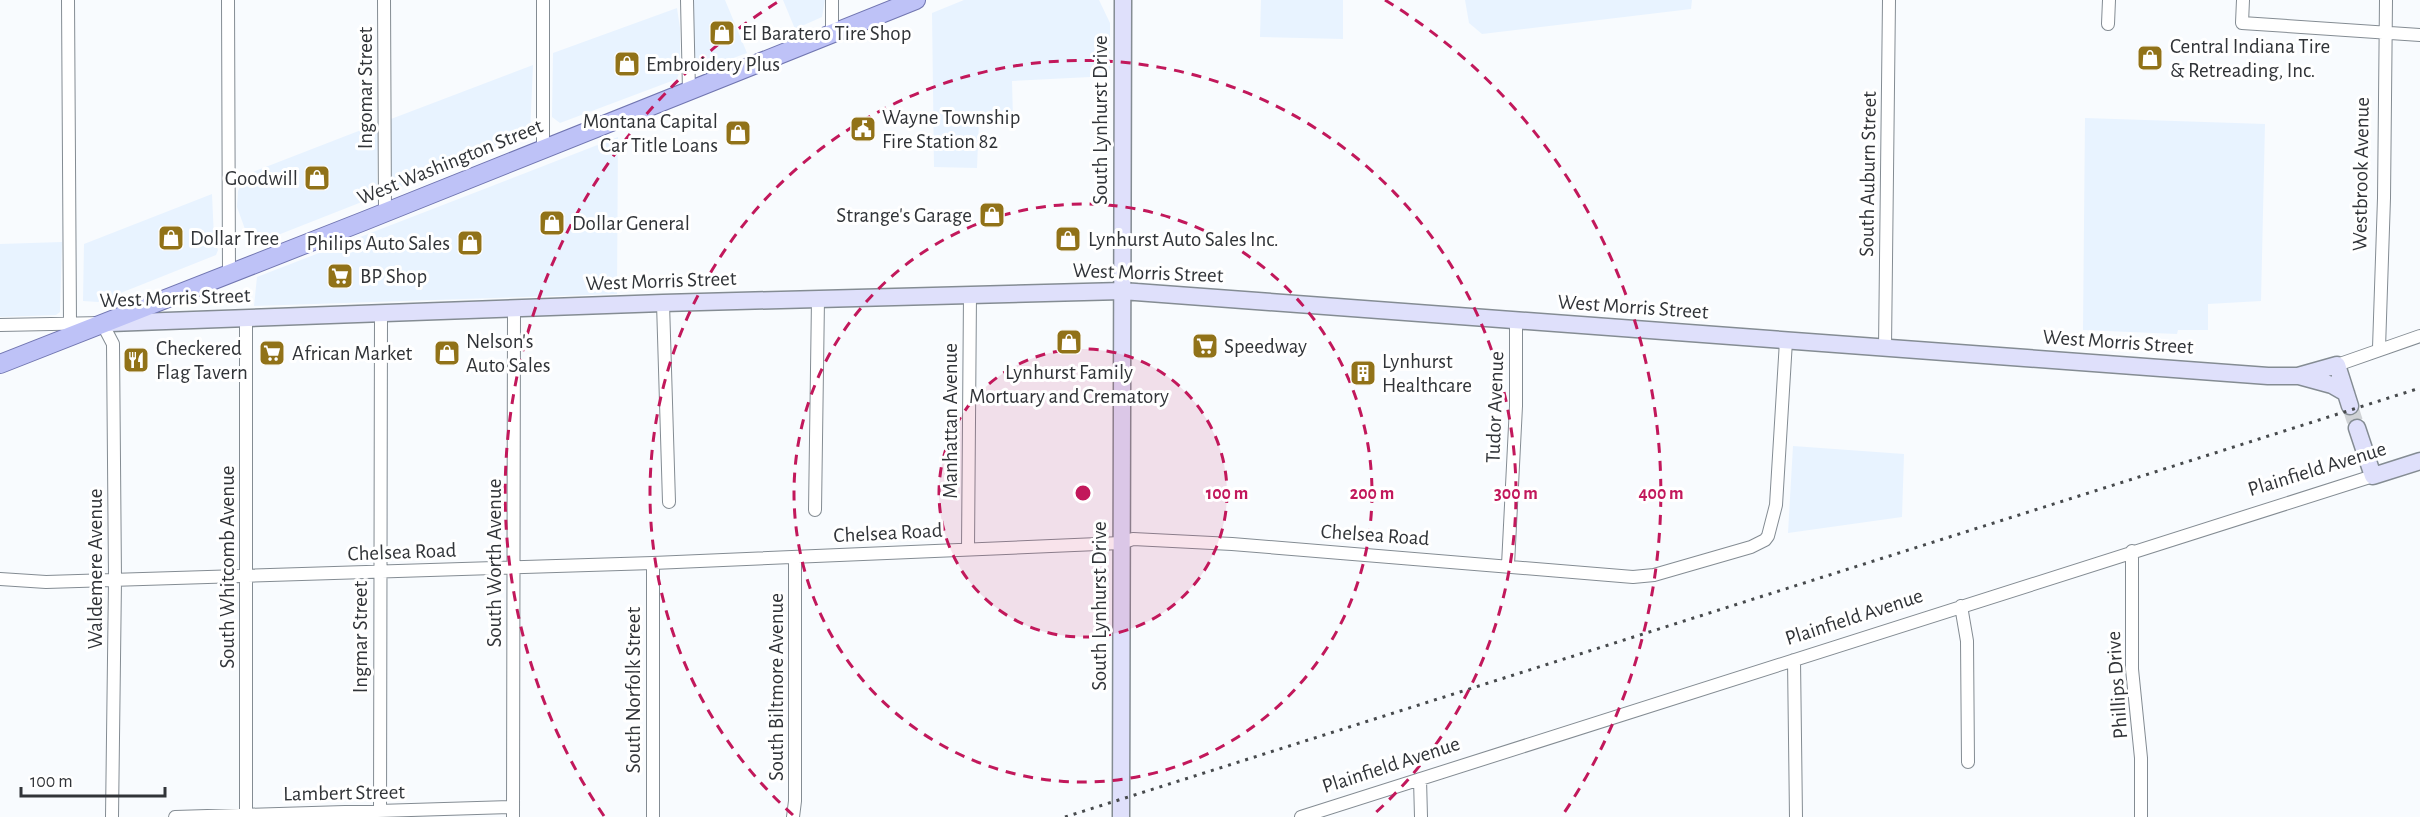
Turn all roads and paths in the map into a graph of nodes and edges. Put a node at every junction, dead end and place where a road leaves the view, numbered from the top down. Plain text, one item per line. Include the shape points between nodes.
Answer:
1 (68, 0) edge
2 (228, 0) edge
3 (384, 0) edge
4 (543, 0) edge
5 (687, 0) edge
6 (832, 0) edge
7 (916, 0) edge
8 (1123, 0) edge
9 (1889, 0) edge
10 (2109, 0) edge
11 (2242, 0) edge
12 (2386, 0) edge
13 (2108, 24) dead end
14 (2385, 32) junction
15 (832, 33) junction
16 (2420, 35) edge
17 (689, 91) junction
18 (543, 149) junction
19 (385, 213) junction
20 (229, 274) junction
21 (1122, 291) junction
22 (970, 294) junction
23 (818, 299) junction
24 (663, 303) junction
25 (514, 309) junction
26 (381, 313) junction
27 (246, 318) junction
28 (1516, 321) junction
29 (69, 323) junction
30 (102, 323) junction
31 (0, 325) edge
32 (2420, 336) edge
33 (1786, 341) junction
34 (1886, 348) junction
35 (2379, 348) junction
36 (0, 363) edge
37 (2337, 365) junction
38 (2295, 376) junction
39 (2357, 428) tunnel mouth
40 (2420, 461) edge
41 (2373, 476) junction
42 (669, 502) dead end
43 (815, 510) dead end
44 (1121, 543) junction
45 (968, 549) junction
46 (2132, 551) junction
47 (795, 557) junction
48 (653, 563) junction
49 (1508, 565) junction
50 (513, 568) junction
51 (379, 573) junction
52 (247, 577) junction
53 (0, 579) edge
54 (115, 580) junction
55 (1961, 606) junction
56 (1794, 660) junction
57 (1968, 762) dead end
58 (1420, 780) junction
59 (513, 812) edge
60 (380, 814) edge
61 (246, 816) edge
62 (112, 817) edge
63 (175, 817) edge
64 (653, 817) edge
65 (793, 817) edge
66 (1121, 817) edge
67 (1301, 817) edge
68 (1421, 817) edge
69 (1796, 817) edge
70 (2141, 817) edge

1 - 29 street
2 - 20 street
3 - 19 street, Ingomar Street
4 - 18 street
5 - 17 street
6 - 15 street
7 - 15 main road, West Washington Street
8 - 21 main road, South Lynhurst Drive
9 - 34 street, South Auburn Street
10 - 13 street
11 - 14 street via 2242,23
12 - 14 street, Westbrook Avenue
14 - 16 street
14 - 35 street, Westbrook Avenue
15 - 17 main road, West Washington Street
17 - 18 main road, West Washington Street
18 - 19 main road, West Washington Street
19 - 20 main road, West Washington Street
20 - 30 main road, West Washington Street
21 - 22 main road, West Morris Street
21 - 28 main road, West Morris Street
21 - 44 main road, South Lynhurst Drive
22 - 23 main road, West Morris Street
22 - 45 street, Manhattan Avenue
23 - 24 main road, West Morris Street
23 - 43 street
24 - 25 main road, West Morris Street
24 - 42 street
25 - 26 main road, West Morris Street
25 - 50 street, South Worth Avenue
26 - 27 main road, West Morris Street
26 - 51 street, Ingmar Street
27 - 30 main road, West Morris Street
27 - 52 street, South Whitcomb Avenue
28 - 33 main road, West Morris Street
28 - 49 street, Tudor Avenue
29 - 30 street, West Morris Street
29 - 31 street, West Morris Street
30 - 36 main road, West Washington Street
30 - 54 street, Waldemere Avenue via 114,347
32 - 35 street
33 - 34 main road, West Morris Street
33 - 49 street, Chelsea Road via 1776,505 1768,536 1751,547 1643,577
34 - 38 main road, West Morris Street
35 - 37 street
37 - 38 main road
37 - 38 main road via 2348,400 2332,385
39 - 41 main road
40 - 41 main road, Plainfield Avenue
41 - 46 street, Plainfield Avenue
44 - 45 street, Chelsea Road
44 - 49 street, Chelsea Road via 1133,538 1183,540
44 - 66 main road, South Lynhurst Drive
45 - 47 street, Chelsea Road
46 - 55 street, Plainfield Avenue
46 - 70 street, Phillips Drive via 2132,669 2141,758
47 - 48 street, Chelsea Road
47 - 65 street, South Biltmore Avenue
48 - 50 street, Chelsea Road
48 - 64 street, South Norfolk Street
50 - 51 street, Chelsea Road
50 - 59 street, South Worth Avenue
51 - 52 street, Chelsea Road
51 - 60 street, Ingmar Street
52 - 54 street, Chelsea Road
52 - 61 street, South Whitcomb Avenue
53 - 54 street, Chelsea Road
54 - 62 street, Waldemere Avenue
55 - 56 street, Plainfield Avenue
55 - 57 street via 1967,640
56 - 58 street, Plainfield Avenue
56 - 69 street
58 - 67 street, Plainfield Avenue
58 - 68 street
59 - 60 street, Lambert Street
60 - 61 street, Lambert Street
61 - 63 street, Lambert Street

